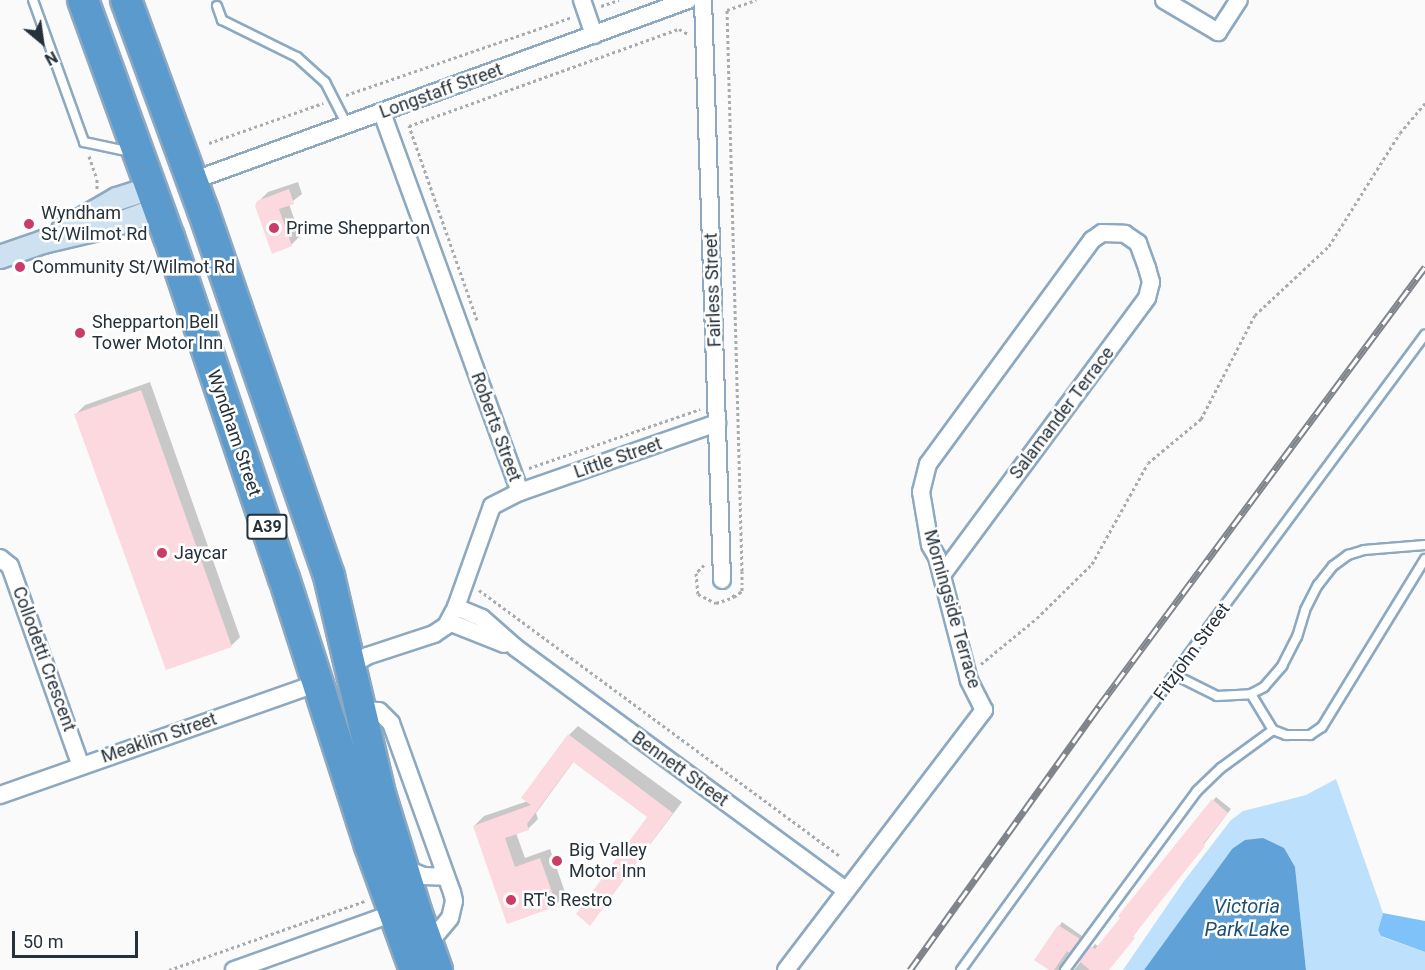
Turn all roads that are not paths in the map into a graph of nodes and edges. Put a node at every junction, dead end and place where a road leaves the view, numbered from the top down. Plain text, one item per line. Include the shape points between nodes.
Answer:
1 (33, 0) edge
2 (83, 0) edge
3 (126, 0) edge
4 (688, 0) edge
5 (703, 0) edge
6 (1164, 0) edge
7 (1239, 0) edge
8 (217, 6) dead end
9 (584, 6) edge
10 (594, 35) junction
11 (382, 113) junction
12 (347, 126) junction
13 (137, 154) junction
14 (192, 181) junction
15 (155, 199) junction
16 (43, 242) junction
17 (1138, 243) joint
18 (0, 257) edge
19 (1425, 335) edge
20 (711, 425) junction
21 (520, 492) junction
22 (1425, 545) edge
23 (0, 558) edge
24 (1425, 559) edge
25 (942, 575) junction
26 (723, 580) road end
27 (453, 614) junction
28 (351, 666) junction
29 (1175, 675) junction
30 (318, 683) junction
31 (1251, 694) junction
32 (359, 709) junction
33 (1273, 730) junction
34 (81, 766) junction
35 (0, 795) edge
36 (402, 867) junction
37 (446, 877) junction
38 (845, 890) junction
39 (394, 913) junction
40 (426, 961) edge
41 (234, 970) edge
42 (786, 970) edge
43 (961, 970) edge
44 (1065, 970) edge

1 - 13 lane via 84,142
2 - 13 highway, Wyndham Street / A39
3 - 14 highway, A39
4 - 10 street, Longstaff Street
5 - 20 street, Fairless Street
6 - 7 street via 1218,32
8 - 12 lane via 222,20 297,57 326,82
9 - 10 street
10 - 11 street, Longstaff Street
11 - 12 street, Longstaff Street
11 - 21 street, Roberts Street
12 - 14 street, Longstaff Street
13 - 15 highway, Wyndham Street / A39
14 - 15 highway
14 - 28 highway, A39 via 328,576
15 - 16 street via 112,226
15 - 16 street via 117,200
15 - 30 highway, Wyndham Street / A39
16 - 18 street
17 - 25 street, Salamander Terrace via 1151,282 1148,298
17 - 25 street, Morningside Terrace via 1125,234 1113,232 1092,240 928,464 921,492 930,545
19 - 29 lane, Fitzjohn Street
20 - 21 street, Little Street
20 - 26 street, Fairless Street
21 - 27 street, Roberts Street via 492,506
22 - 31 lane via 1364,550 1333,566 1310,601 1282,666
23 - 34 street, Collodetti Crescent via 10,566
24 - 33 lane via 1322,727 1310,735 1286,735
25 - 38 street, Morningside Terrace via 969,680 984,710
27 - 28 street via 434,634 367,656
27 - 38 street, Bennett Street via 482,618 516,648
28 - 30 highway
28 - 32 highway, A39
29 - 31 lane via 1216,696
29 - 43 lane, Fitzjohn Street
30 - 34 street, Meaklim Street
30 - 39 highway, Wyndham Street / A39
31 - 33 lane
32 - 36 highway, A39
32 - 37 street via 379,711 391,723
33 - 44 lane via 1197,791
34 - 35 street, Meaklim Street
36 - 37 street via 423,876
36 - 40 highway, A39
37 - 40 street via 453,909
38 - 42 street
39 - 40 highway, Wyndham Street / A39
39 - 41 street

